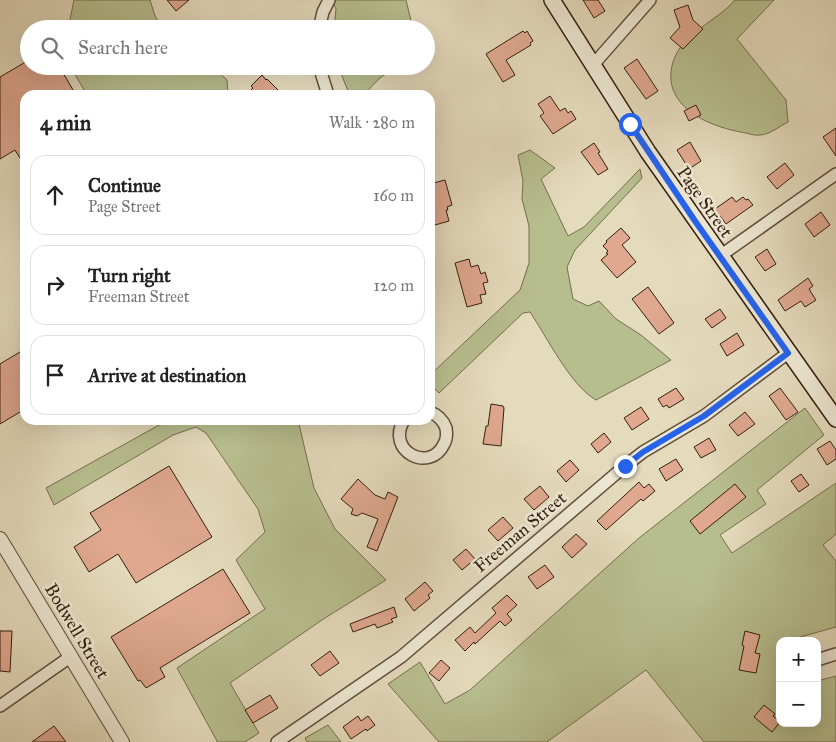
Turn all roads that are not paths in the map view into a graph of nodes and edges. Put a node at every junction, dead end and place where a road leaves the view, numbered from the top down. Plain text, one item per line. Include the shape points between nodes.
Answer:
1 (329, 0) edge
2 (552, 0) edge
3 (650, 0) edge
4 (321, 20) edge
5 (593, 64) junction
6 (322, 75) edge
7 (326, 90) edge
8 (836, 174) edge
9 (720, 256) junction
10 (788, 353) junction
11 (435, 415) edge
12 (836, 419) edge
13 (402, 425) edge
14 (0, 539) edge
15 (836, 654) edge
16 (70, 657) junction
17 (821, 659) edge
18 (0, 706) edge
19 (122, 742) edge
20 (277, 742) edge

1 - 4 street
2 - 5 main road, Page Street
3 - 5 street
5 - 9 main road, Page Street via 648,152
6 - 7 street
8 - 9 street
9 - 10 main road, Page Street
10 - 12 main road, Page Street
10 - 20 street, Freeman Street via 704,416 625,466 401,657
11 - 13 street via 445,425 446,440 443,447 431,456 417,457 404,449 399,434
14 - 16 street, Bodwell Street
15 - 17 street
16 - 18 street
16 - 19 street, Bodwell Street

